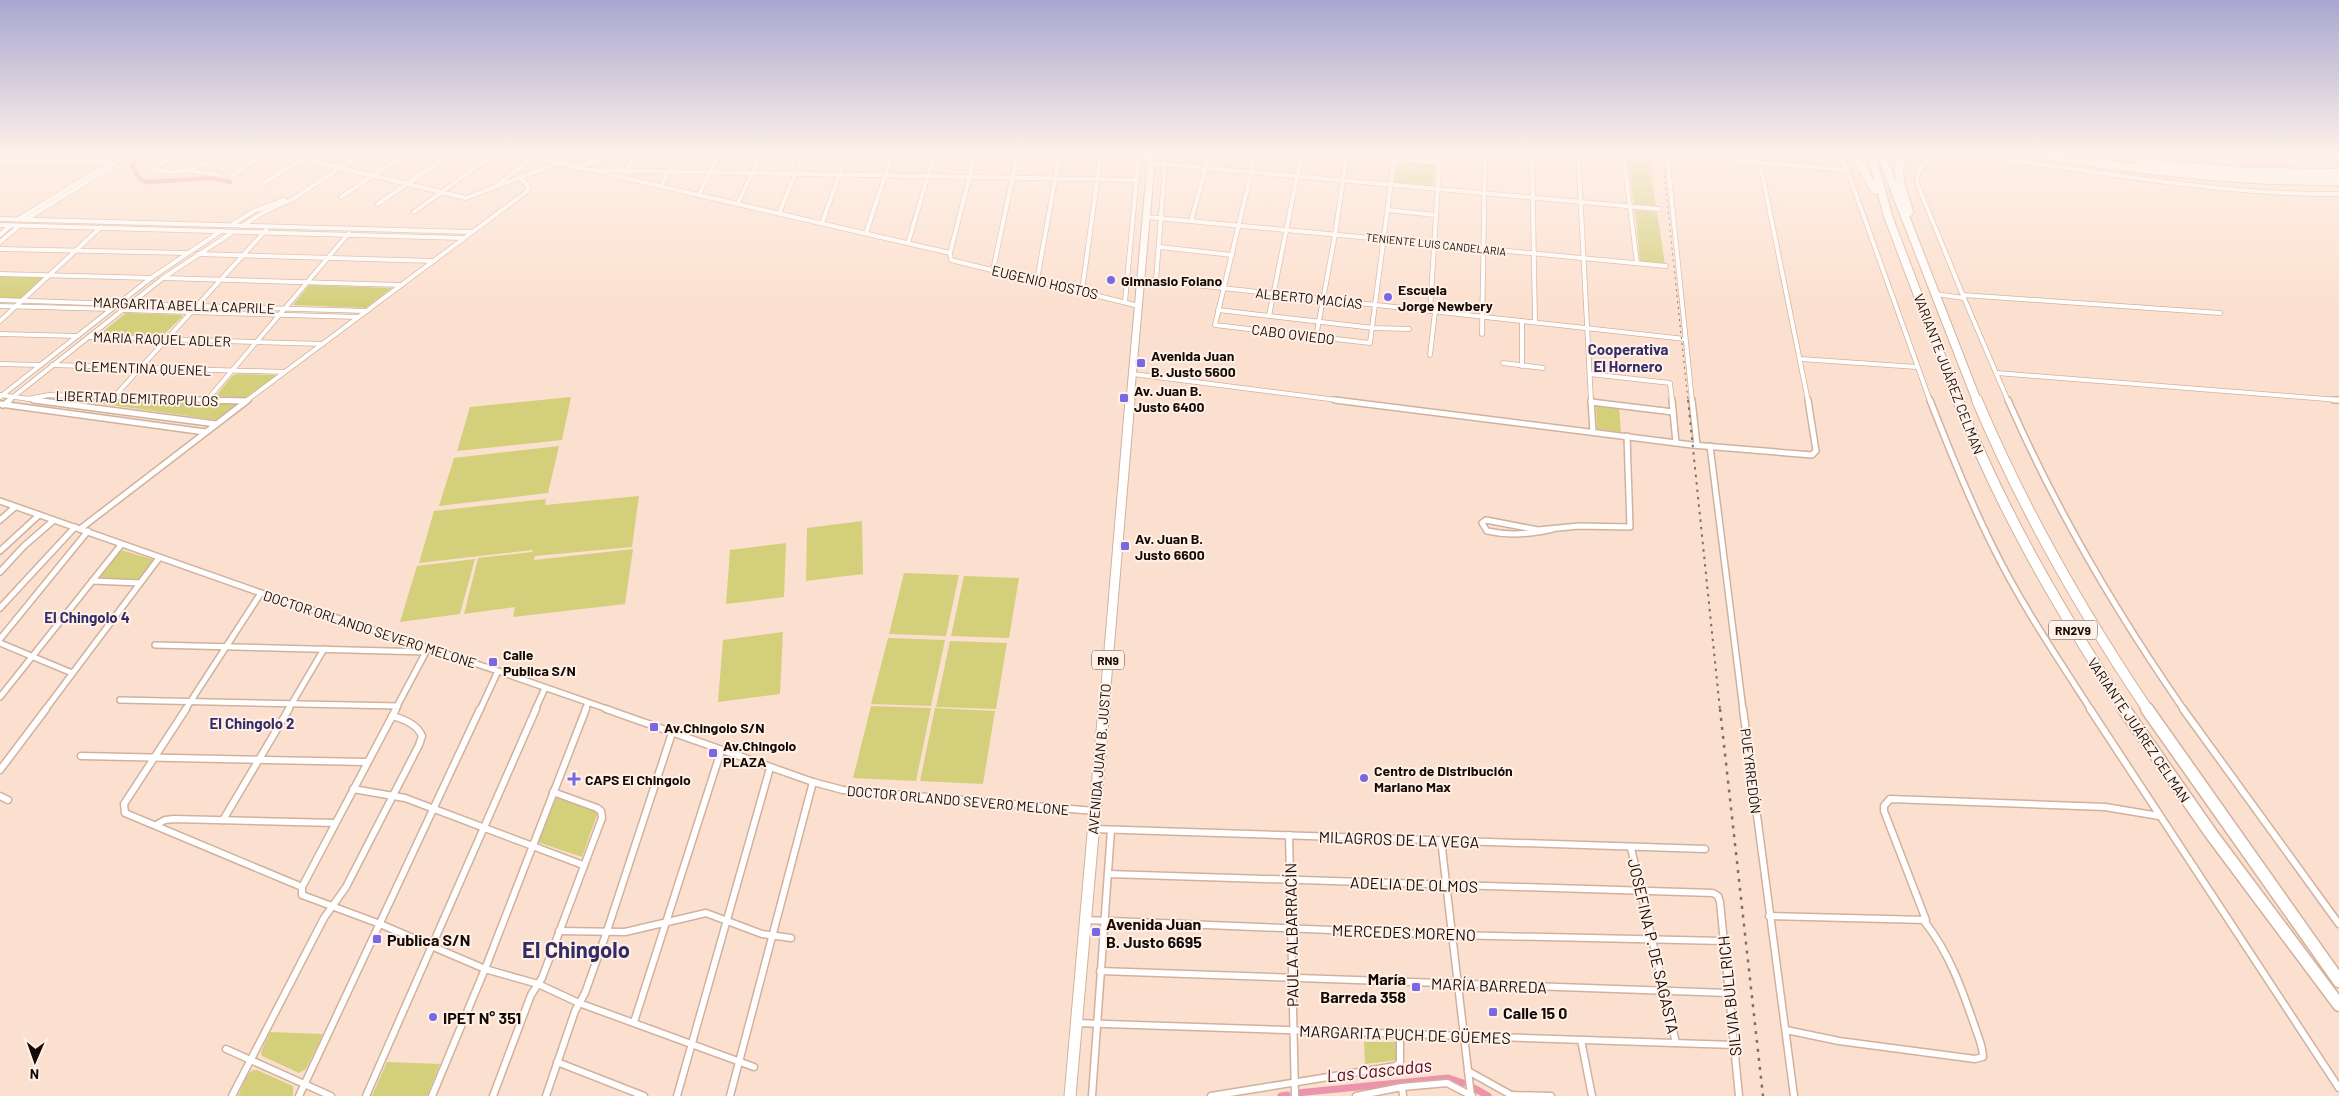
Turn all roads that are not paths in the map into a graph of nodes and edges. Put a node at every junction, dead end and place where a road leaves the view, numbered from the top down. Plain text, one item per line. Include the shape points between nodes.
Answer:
1 (45, 203) edge
2 (52, 203) edge
3 (277, 203) edge
4 (281, 203) edge
5 (426, 203) edge
6 (510, 203) edge
7 (738, 203) edge
8 (783, 203) edge
9 (829, 203) edge
10 (876, 203) edge
11 (920, 203) edge
12 (962, 203) edge
13 (1007, 203) edge
14 (1051, 203) edge
15 (1095, 203) edge
16 (1136, 203) edge
17 (1147, 203) edge
18 (1163, 203) edge
19 (1196, 203) edge
20 (1244, 203) edge
21 (1291, 203) edge
22 (1339, 203) edge
23 (1389, 203) edge
24 (1435, 203) edge
25 (1484, 203) edge
26 (1532, 203) edge
27 (1582, 203) edge
28 (1595, 203) edge
29 (1674, 203) edge
30 (1769, 203) edge
31 (1859, 203) edge
32 (1881, 203) edge
33 (1885, 203) edge
34 (1900, 203) edge
35 (1906, 203) edge
36 (1925, 203) edge
37 (1629, 206) junction
38 (1658, 209) dead end
39 (1388, 210) junction
40 (414, 212) dead end
41 (779, 213) junction
42 (1435, 215) junction
43 (1146, 216) junction
44 (1162, 218) junction
45 (0, 219) edge
46 (18, 220) junction
47 (25, 220) junction
48 (1191, 221) junction
49 (106, 222) junction
50 (822, 223) junction
51 (0, 225) edge
52 (11, 225) junction
53 (1239, 225) junction
54 (19, 226) junction
55 (230, 226) junction
56 (242, 226) junction
57 (101, 227) junction
58 (269, 227) junction
59 (1893, 228) junction
60 (352, 229) junction
61 (1286, 230) junction
62 (222, 231) junction
63 (234, 231) junction
64 (265, 232) junction
65 (471, 232) junction
66 (866, 233) junction
67 (348, 234) junction
68 (1335, 234) junction
69 (0, 235) edge
70 (463, 238) junction
71 (1385, 239) junction
72 (0, 242) edge
73 (908, 243) junction
74 (1433, 244) junction
75 (1160, 247) junction
76 (0, 249) edge
77 (1484, 249) junction
78 (1918, 249) junction
79 (75, 251) junction
80 (186, 253) junction
81 (198, 254) junction
82 (950, 254) junction
83 (1534, 254) junction
84 (244, 255) junction
85 (1232, 255) junction
86 (328, 257) junction
87 (1584, 258) junction
88 (434, 261) junction
89 (1637, 264) junction
90 (1666, 266) dead end
91 (993, 270) junction
92 (0, 274) edge
93 (49, 275) junction
94 (151, 278) junction
95 (163, 278) junction
96 (1141, 279) junction
97 (221, 280) junction
98 (1037, 280) junction
99 (1156, 280) junction
100 (307, 282) junction
101 (401, 285) junction
102 (1224, 288) junction
103 (1082, 290) junction
104 (1274, 294) junction
105 (1936, 294) junction
106 (1963, 297) junction
107 (1324, 299) junction
108 (0, 300) edge
109 (21, 301) junction
110 (1125, 302) junction
111 (118, 304) junction
112 (130, 304) junction
113 (1376, 305) junction
114 (0, 306) edge
115 (15, 306) junction
116 (197, 306) junction
117 (1139, 306) junction
118 (285, 308) junction
119 (110, 309) junction
120 (122, 310) junction
121 (1218, 310) junction
122 (367, 311) junction
123 (1432, 311) junction
124 (191, 312) junction
125 (2220, 313) dead end
126 (280, 314) junction
127 (1269, 316) junction
128 (358, 317) junction
129 (1483, 317) junction
130 (0, 321) edge
131 (1522, 321) junction
132 (1319, 322) junction
133 (1535, 322) junction
134 (1373, 328) junction
135 (1588, 328) junction
136 (1409, 329) dead end
137 (0, 334) edge
138 (1482, 334) dead end
139 (78, 336) junction
140 (89, 336) junction
141 (1316, 337) junction
142 (166, 339) junction
143 (1685, 339) junction
144 (257, 342) junction
145 (323, 344) junction
146 (1430, 355) dead end
147 (1801, 360) junction
148 (0, 364) edge
149 (1503, 364) dead end
150 (41, 365) junction
151 (52, 366) junction
152 (1522, 366) junction
153 (1917, 367) junction
154 (140, 368) junction
155 (1543, 368) dead end
156 (232, 371) junction
157 (286, 372) junction
158 (1997, 373) junction
159 (1133, 374) junction
160 (1590, 374) junction
161 (0, 396) edge
162 (12, 397) junction
163 (113, 398) junction
164 (27, 399) junction
165 (207, 400) junction
166 (2339, 400) edge
167 (247, 402) junction
168 (1591, 402) junction
169 (1, 404) edge
170 (104, 408) junction
171 (1673, 412) junction
172 (94, 417) junction
173 (217, 424) junction
174 (206, 432) junction
175 (1592, 432) junction
176 (1627, 436) junction
177 (1676, 443) junction
178 (1697, 445) junction
179 (1710, 446) junction
180 (0, 501) edge
181 (15, 507) junction
182 (39, 515) junction
183 (0, 520) edge
184 (54, 520) junction
185 (78, 528) junction
186 (1553, 529) junction
187 (88, 531) junction
188 (121, 545) junction
189 (0, 551) edge
190 (159, 558) junction
191 (0, 572) edge
192 (92, 581) junction
193 (140, 583) junction
194 (261, 593) junction
195 (0, 608) edge
196 (1, 636) edge
197 (0, 643) edge
198 (155, 646) dead end
199 (226, 647) junction
200 (324, 649) junction
201 (427, 650) junction
202 (32, 656) junction
203 (498, 671) junction
204 (72, 673) junction
205 (545, 688) junction
206 (0, 697) edge
207 (120, 700) dead end
208 (190, 702) junction
209 (588, 703) junction
210 (292, 704) junction
211 (398, 706) junction
212 (392, 716) junction
213 (672, 733) junction
214 (722, 751) junction
215 (81, 756) dead end
216 (154, 757) junction
217 (259, 760) junction
218 (367, 762) junction
219 (1, 768) edge
220 (770, 768) junction
221 (812, 782) junction
222 (353, 788) junction
223 (553, 792) junction
224 (393, 795) junction
225 (0, 796) edge
226 (8, 800) dead end
227 (434, 808) junction
228 (1095, 811) junction
229 (2159, 816) junction
230 (223, 820) junction
231 (335, 823) junction
232 (156, 825) junction
233 (483, 827) junction
234 (1093, 829) junction
235 (1111, 830) junction
236 (1290, 834) junction
237 (1441, 840) junction
238 (532, 845) junction
239 (1631, 848) junction
240 (1705, 849) dead end
241 (584, 865) junction
242 (1108, 874) junction
243 (1290, 881) junction
244 (1446, 885) junction
245 (302, 887) junction
246 (1641, 891) junction
247 (1718, 896) joint
248 (331, 908) junction
249 (1769, 916) junction
250 (727, 920) junction
251 (1085, 920) junction
252 (1105, 920) junction
253 (1924, 921) junction
254 (664, 922) junction
255 (380, 924) junction
256 (2339, 924) edge
257 (1291, 928) junction
258 (559, 931) junction
259 (607, 931) junction
260 (1452, 934) junction
261 (770, 936) junction
262 (791, 938) dead end
263 (1652, 940) junction
264 (1723, 941) junction
265 (431, 946) junction
266 (485, 969) junction
267 (1100, 971) junction
268 (1292, 978) junction
269 (2339, 981) edge
270 (538, 984) junction
271 (1458, 984) junction
272 (2328, 990) junction
273 (1664, 991) junction
274 (1728, 993) junction
275 (579, 1003) junction
276 (2339, 1005) edge
277 (2339, 1009) edge
278 (634, 1022) junction
279 (1076, 1023) junction
280 (1096, 1023) junction
281 (1293, 1030) junction
282 (1786, 1030) junction
283 (1400, 1034) junction
284 (1464, 1036) junction
285 (1581, 1040) junction
286 (692, 1044) junction
287 (1676, 1044) junction
288 (1734, 1045) junction
289 (226, 1049) dead end
290 (251, 1060) junction
291 (739, 1061) junction
292 (558, 1062) junction
293 (754, 1067) dead end
294 (1468, 1071) junction
295 (1294, 1082) junction
296 (304, 1084) junction
297 (1402, 1087) junction
298 (2339, 1088) edge
299 (1512, 1095) edge
300 (232, 1096) edge
301 (299, 1096) edge
302 (331, 1096) edge
303 (366, 1096) edge
304 (432, 1096) edge
305 (493, 1096) edge
306 (546, 1096) edge
307 (644, 1096) edge
308 (678, 1096) edge
309 (730, 1096) edge
310 (1070, 1096) edge
311 (1092, 1096) edge
312 (1211, 1096) edge
313 (1295, 1096) edge
314 (1356, 1096) edge
315 (1403, 1096) edge
316 (1471, 1096) edge
317 (1551, 1096) edge
318 (1592, 1096) edge
319 (1739, 1096) edge
320 (1794, 1096) edge

1 - 46 street
2 - 47 street
3 - 55 street via 248,214
4 - 56 street
5 - 40 street
6 - 65 street
7 - 41 street
8 - 41 street
9 - 50 street
10 - 66 street
11 - 73 street
12 - 82 street
13 - 91 street
14 - 98 street
15 - 103 street
16 - 110 street
17 - 43 main road, AVENIDA JUAN B. JUSTO / RN9
18 - 44 street
19 - 48 street
20 - 53 street
21 - 61 street
22 - 68 street
23 - 39 street
24 - 42 street
25 - 77 street
26 - 83 street
27 - 87 street
28 - 37 street
29 - 143 street
30 - 147 street
31 - 153 street
32 - 59 highway
33 - 59 highway, VARIANTE JUÁREZ CELMAN / RN2V9
34 - 78 highway, VARIANTE JUÁREZ CELMAN / RN2V9
35 - 78 highway
36 - 106 street
37 - 38 street
37 - 89 street
39 - 42 street
39 - 71 street
41 - 50 street
42 - 74 street
43 - 44 street, TENIENTE LUIS CANDELARIA
43 - 96 main road, AVENIDA JUAN B. JUSTO / RN9
44 - 48 street, TENIENTE LUIS CANDELARIA
44 - 75 street
45 - 46 street
46 - 47 street
46 - 52 street
47 - 49 street
47 - 54 street
48 - 53 street, TENIENTE LUIS CANDELARIA
49 - 55 street
49 - 57 street
50 - 66 street
51 - 52 street
52 - 54 street
52 - 69 street
53 - 61 street, TENIENTE LUIS CANDELARIA
53 - 85 street
54 - 57 street
54 - 72 street
55 - 56 street
55 - 62 street
56 - 58 street
56 - 63 street
57 - 62 street
57 - 79 street
58 - 60 street
58 - 64 street
59 - 272 highway, VARIANTE JUÁREZ CELMAN / RN2V9 via 1974,439 2039,573 2098,670 2154,753
60 - 65 street
60 - 67 street
61 - 68 street, TENIENTE LUIS CANDELARIA
61 - 104 street
62 - 63 street
62 - 80 street
63 - 64 street
63 - 81 street
64 - 67 street
64 - 84 street
65 - 70 street
66 - 73 street
67 - 70 street
67 - 86 street
68 - 71 street, TENIENTE LUIS CANDELARIA
68 - 107 street
70 - 88 street
71 - 74 street, TENIENTE LUIS CANDELARIA
71 - 113 street
73 - 82 street
74 - 77 street, TENIENTE LUIS CANDELARIA
74 - 123 street
75 - 85 street
75 - 99 street
76 - 79 street
77 - 83 street, TENIENTE LUIS CANDELARIA
77 - 129 street
78 - 105 highway, VARIANTE JUÁREZ CELMAN / RN2V9
79 - 80 street
79 - 93 street
80 - 81 street
80 - 94 street
81 - 84 street
81 - 95 street
82 - 91 street, EUGENIO HOSTOS via 951,260
83 - 87 street, TENIENTE LUIS CANDELARIA
83 - 133 street
84 - 86 street
84 - 97 street
85 - 102 street
86 - 88 street
86 - 100 street
87 - 89 street, TENIENTE LUIS CANDELARIA
87 - 135 street
88 - 101 street
89 - 90 street, TENIENTE LUIS CANDELARIA
91 - 98 street, EUGENIO HOSTOS
92 - 93 street
93 - 94 street
93 - 109 street
94 - 95 street
94 - 111 street
95 - 97 street
95 - 112 street
96 - 99 street, ALBERTO MACÍAS
96 - 117 main road, AVENIDA JUAN B. JUSTO / RN9
97 - 100 street
97 - 116 street
98 - 103 street, EUGENIO HOSTOS
99 - 102 street, ALBERTO MACÍAS
100 - 101 street
100 - 118 street
101 - 122 street
102 - 104 street, ALBERTO MACÍAS
102 - 121 street
103 - 110 street, EUGENIO HOSTOS
104 - 107 street, ALBERTO MACÍAS
104 - 127 street
105 - 106 street
105 - 269 highway, VARIANTE JUÁREZ CELMAN / RN2V9 via 2006,465 2066,580 2137,692
106 - 125 street
106 - 158 street
107 - 113 street, ALBERTO MACÍAS
107 - 132 street
108 - 109 street, MARGARITA ABELLA CAPRILE
109 - 111 street, MARGARITA ABELLA CAPRILE
109 - 115 street
110 - 117 street, EUGENIO HOSTOS
111 - 112 street, MARGARITA ABELLA CAPRILE
111 - 119 street
112 - 116 street, MARGARITA ABELLA CAPRILE
112 - 120 street
113 - 123 street, ALBERTO MACÍAS
113 - 134 street
114 - 115 street, MARGARITA ABELLA CAPRILE
115 - 119 street, MARGARITA ABELLA CAPRILE
115 - 130 street
116 - 118 street, MARGARITA ABELLA CAPRILE
116 - 124 street
117 - 159 main road, AVENIDA JUAN B. JUSTO / RN9
118 - 122 street, MARGARITA ABELLA CAPRILE
118 - 126 street
119 - 120 street, MARGARITA ABELLA CAPRILE
119 - 139 street
120 - 124 street, MARGARITA ABELLA CAPRILE
120 - 140 street
121 - 127 street
121 - 141 street, CABO OVIEDO via 1215,325
122 - 128 street
123 - 129 street, ALBERTO MACÍAS
123 - 146 street
124 - 126 street, MARGARITA ABELLA CAPRILE
124 - 142 street
126 - 128 street, MARGARITA ABELLA CAPRILE
126 - 144 street
127 - 132 street
128 - 145 street
129 - 131 street, ALBERTO MACÍAS
129 - 138 street
131 - 133 street, ALBERTO MACÍAS
131 - 152 street
132 - 134 street
132 - 141 street
133 - 135 street, ALBERTO MACÍAS
134 - 136 street
134 - 141 street, CABO OVIEDO via 1370,343
135 - 143 street, ALBERTO MACÍAS
135 - 160 street
137 - 139 street, MARIA RAQUEL ADLER
139 - 140 street, MARIA RAQUEL ADLER
139 - 150 street
140 - 142 street, MARIA RAQUEL ADLER
140 - 151 street
142 - 144 street, MARIA RAQUEL ADLER
142 - 154 street
143 - 178 street
144 - 145 street, MARIA RAQUEL ADLER
144 - 156 street
145 - 157 street
147 - 153 street
147 - 179 street via 1815,453 1806,456
148 - 150 street, CLEMENTINA QUENEL
149 - 152 street
150 - 151 street, CLEMENTINA QUENEL
150 - 161 street
151 - 154 street, CLEMENTINA QUENEL
151 - 162 street
152 - 155 street
153 - 229 street via 1950,452 1993,547 2061,664
154 - 156 street, CLEMENTINA QUENEL
154 - 163 street
156 - 157 street, CLEMENTINA QUENEL
156 - 165 street
157 - 167 street
158 - 166 street
158 - 256 street via 2065,521 2116,607 2191,720
159 - 175 street
159 - 228 main road, AVENIDA JUAN B. JUSTO / RN9
160 - 168 street
160 - 171 street via 1670,383
161 - 162 street
162 - 164 street
162 - 169 street
163 - 164 street, LIBERTAD DEMITROPULOS via 49,396
163 - 165 street, LIBERTAD DEMITROPULOS
164 - 170 street
165 - 167 street, LIBERTAD DEMITROPULOS
167 - 173 street
168 - 171 street
168 - 175 street
169 - 172 street
170 - 172 street
170 - 173 street
171 - 177 street
172 - 174 street
173 - 174 street
174 - 185 street
175 - 176 street
176 - 177 street
176 - 186 street via 1630,527
177 - 178 street
178 - 179 street
179 - 249 street, PUEYRREDÓN
180 - 181 street, DOCTOR ORLANDO SEVERO MELONE
181 - 182 street, DOCTOR ORLANDO SEVERO MELONE
181 - 183 street
182 - 184 street, DOCTOR ORLANDO SEVERO MELONE
182 - 189 street
184 - 185 street, DOCTOR ORLANDO SEVERO MELONE
184 - 191 street
185 - 187 street, DOCTOR ORLANDO SEVERO MELONE
185 - 195 street
186 - 186 street via 1530,529 1491,520 1482,523 1487,531 1508,536
187 - 188 street, DOCTOR ORLANDO SEVERO MELONE
187 - 196 street
188 - 190 street, DOCTOR ORLANDO SEVERO MELONE
188 - 192 street
190 - 193 street
190 - 194 street, DOCTOR ORLANDO SEVERO MELONE
192 - 193 street
192 - 202 street
193 - 204 street
194 - 199 street
194 - 201 street, DOCTOR ORLANDO SEVERO MELONE
197 - 202 street
198 - 199 street
199 - 200 street
199 - 208 street
200 - 201 street
200 - 210 street
201 - 203 street, DOCTOR ORLANDO SEVERO MELONE
201 - 211 street
202 - 204 street
202 - 206 street
203 - 205 street, DOCTOR ORLANDO SEVERO MELONE
203 - 227 street
204 - 219 street
205 - 209 street, DOCTOR ORLANDO SEVERO MELONE
205 - 233 street
207 - 208 street
208 - 210 street
208 - 216 street
209 - 213 street, DOCTOR ORLANDO SEVERO MELONE
209 - 223 street
210 - 211 street
210 - 217 street
211 - 212 street
212 - 218 street
212 - 224 street via 418,728 422,736
213 - 214 street, DOCTOR ORLANDO SEVERO MELONE
213 - 259 street
214 - 220 street, DOCTOR ORLANDO SEVERO MELONE
214 - 254 street
215 - 216 street
216 - 217 street
216 - 232 street via 122,807 124,813
217 - 218 street
217 - 230 street
218 - 222 street
220 - 221 street, DOCTOR ORLANDO SEVERO MELONE
220 - 250 street
221 - 228 street, DOCTOR ORLANDO SEVERO MELONE via 843,790
221 - 261 street
222 - 224 street
222 - 231 street
223 - 238 street
223 - 241 street via 601,811 602,818
224 - 227 street
224 - 248 street via 346,886
225 - 226 street
227 - 233 street
227 - 255 street
228 - 234 main road, AVENIDA JUAN B. JUSTO / RN9
229 - 253 street via 2105,807 1890,800 1884,811 1926,917
229 - 298 street
230 - 231 street
230 - 232 street via 174,819
231 - 245 street
232 - 245 street
233 - 238 street
233 - 265 street
234 - 235 street, MILAGROS DE LA VEGA
234 - 251 main road, AVENIDA JUAN B. JUSTO / RN9
235 - 236 street, MILAGROS DE LA VEGA
235 - 242 street
236 - 237 street, MILAGROS DE LA VEGA
236 - 243 street, PAULA ALBARRACÍN
237 - 239 street, MILAGROS DE LA VEGA
237 - 244 street
238 - 241 street
238 - 266 street
239 - 240 street, MILAGROS DE LA VEGA
239 - 246 street, JOSEFINA P. DE SAGASTA
241 - 258 street
242 - 243 street, ADELIA DE OLMOS
242 - 252 street
243 - 244 street, ADELIA DE OLMOS
243 - 257 street, PAULA ALBARRACÍN
244 - 246 street, ADELIA DE OLMOS
244 - 260 street
245 - 248 street via 302,895
246 - 247 street, ADELIA DE OLMOS via 1714,893
246 - 263 street, JOSEFINA P. DE SAGASTA
247 - 264 street, SILVIA BULLRICH
248 - 255 street
248 - 290 street
249 - 253 street
249 - 282 street, PUEYRREDÓN
250 - 254 street via 706,913
250 - 261 street
250 - 286 street
251 - 252 street, MERCEDES MORENO
251 - 279 main road, AVENIDA JUAN B. JUSTO / RN9
252 - 257 street, MERCEDES MORENO
252 - 267 street
253 - 282 street via 1953,969 1983,1057 1975,1060 1839,1041
254 - 259 street via 631,931
254 - 278 street
255 - 265 street
255 - 296 street
257 - 260 street, MERCEDES MORENO
257 - 268 street, PAULA ALBARRACÍN
258 - 259 street
258 - 270 street
259 - 275 street
260 - 263 street, MERCEDES MORENO
260 - 271 street
261 - 262 street
261 - 291 street
263 - 264 street, MERCEDES MORENO
263 - 273 street, JOSEFINA P. DE SAGASTA
264 - 274 street, SILVIA BULLRICH
265 - 266 street
265 - 303 street
266 - 270 street
266 - 304 street
267 - 268 street, MARÍA BARREDA
267 - 280 street
268 - 271 street, MARÍA BARREDA
268 - 281 street, PAULA ALBARRACÍN
270 - 275 street
270 - 305 street
271 - 273 street, MARÍA BARREDA
271 - 284 street
272 - 276 highway, VARIANTE JUÁREZ CELMAN / RN2V9
272 - 277 highway
273 - 274 street, MARÍA BARREDA
273 - 287 street, JOSEFINA P. DE SAGASTA
274 - 288 street, SILVIA BULLRICH
275 - 278 street
275 - 292 street
278 - 286 street
279 - 280 street, MARGARITA PUCH DE GÜEMES
279 - 310 main road, AVENIDA JUAN B. JUSTO / RN9
280 - 281 street, MARGARITA PUCH DE GÜEMES
280 - 311 street
281 - 283 street, MARGARITA PUCH DE GÜEMES
281 - 295 street, PAULA ALBARRACÍN
282 - 320 street, PUEYRREDÓN
283 - 284 street, MARGARITA PUCH DE GÜEMES
283 - 295 street via 1400,1062 1396,1066
284 - 285 street, MARGARITA PUCH DE GÜEMES
284 - 294 street
285 - 287 street, MARGARITA PUCH DE GÜEMES
285 - 318 street
286 - 291 street
286 - 308 street
287 - 288 street, MARGARITA PUCH DE GÜEMES
288 - 319 street, SILVIA BULLRICH
289 - 290 street
290 - 296 street
290 - 300 street
291 - 293 street
291 - 309 street
292 - 306 street
292 - 307 street
294 - 299 street
294 - 316 street
295 - 312 street
295 - 313 street, PAULA ALBARRACÍN
296 - 301 street
296 - 302 street
297 - 314 street
297 - 315 street
297 - 316 street via 1447,1083
299 - 317 street

